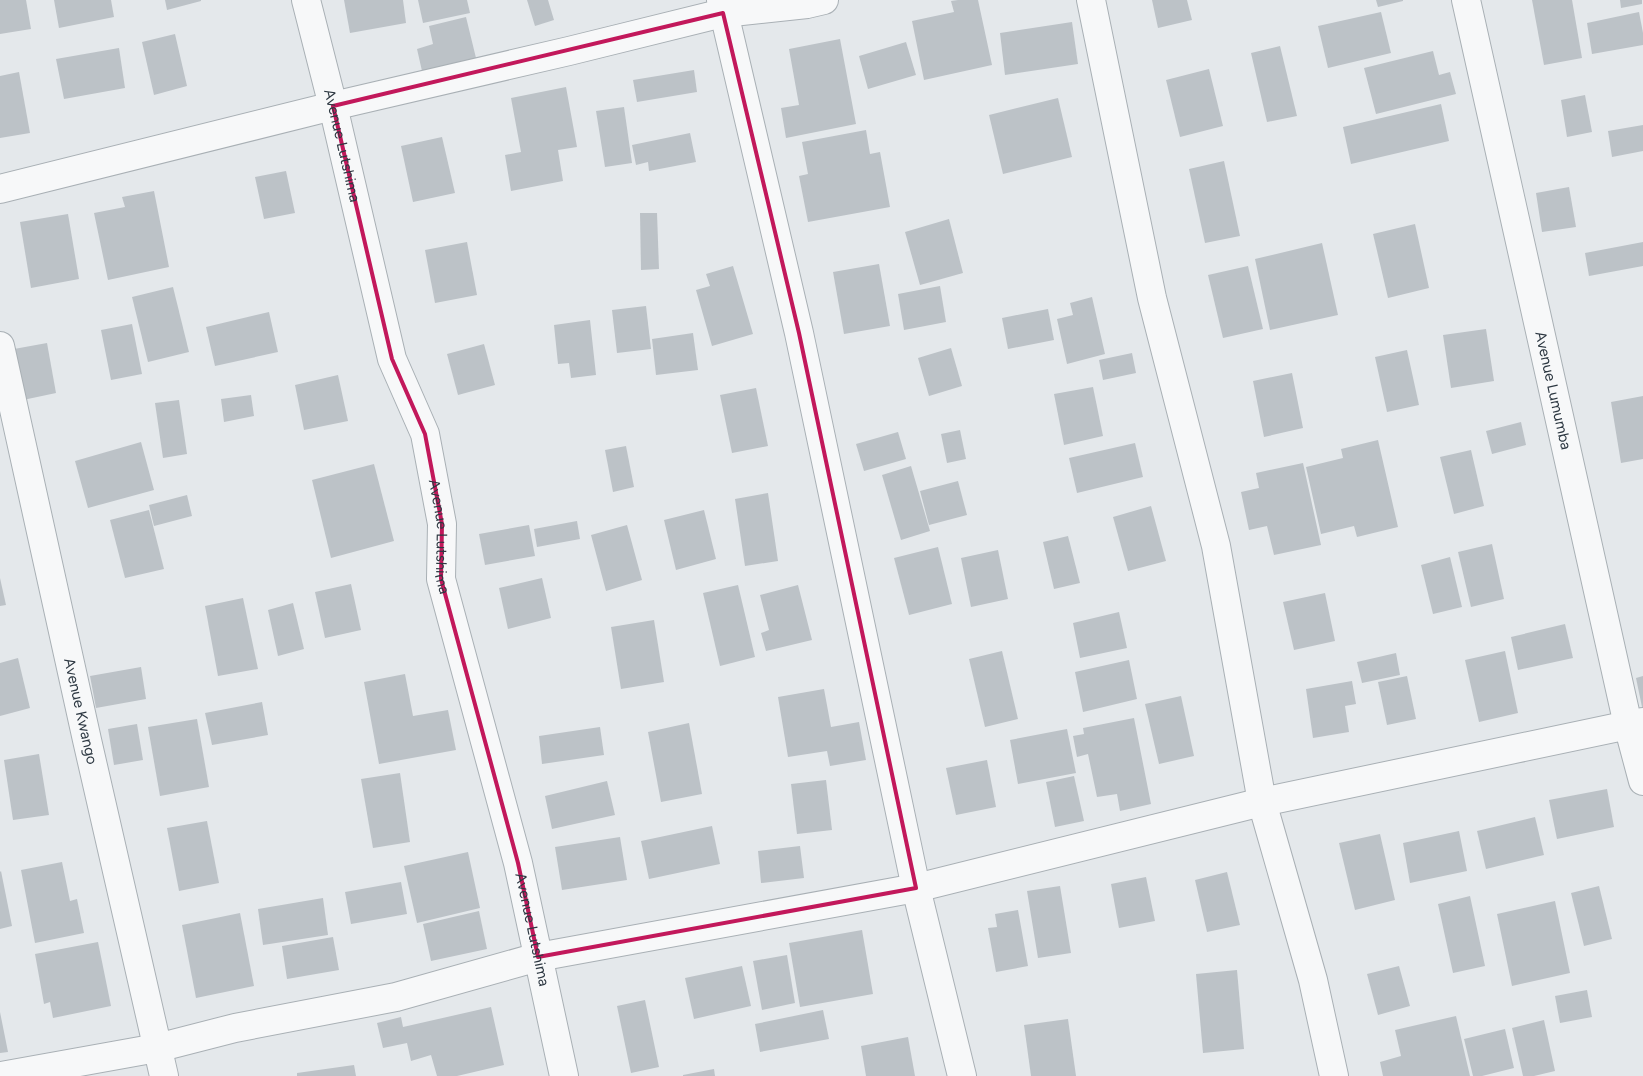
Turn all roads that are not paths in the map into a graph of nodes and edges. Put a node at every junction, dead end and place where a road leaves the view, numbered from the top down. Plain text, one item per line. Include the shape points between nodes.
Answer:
1 (306, 0) edge
2 (824, 0) edge
3 (1091, 0) edge
4 (1466, 0) edge
5 (722, 7) edge
6 (333, 106) junction
7 (0, 189) edge
8 (0, 346) edge
9 (1636, 724) edge
10 (1643, 781) edge
11 (1262, 802) junction
12 (916, 888) junction
13 (538, 956) junction
14 (157, 1048) junction
15 (1, 1076) edge
16 (164, 1076) edge
17 (564, 1076) edge
18 (962, 1076) edge
19 (1334, 1076) edge

1 - 6 street, Avenue Lutshima
2 - 5 street via 807,4
3 - 11 street via 1152,298 1216,546
4 - 9 street, Avenue Lumumba
5 - 6 street via 569,52
5 - 12 street via 799,333
6 - 7 street
6 - 13 street, Avenue Lutshima via 392,359 425,434 442,524 441,579 518,863
8 - 14 street, Avenue Kwango
9 - 10 street, Avenue Lumumba
9 - 11 street
11 - 12 street
11 - 19 street via 1313,980
12 - 13 street
12 - 18 street
13 - 14 street via 396,997 235,1028
13 - 17 street, Avenue Lutshima
14 - 15 street
14 - 16 street, Avenue Kwango

